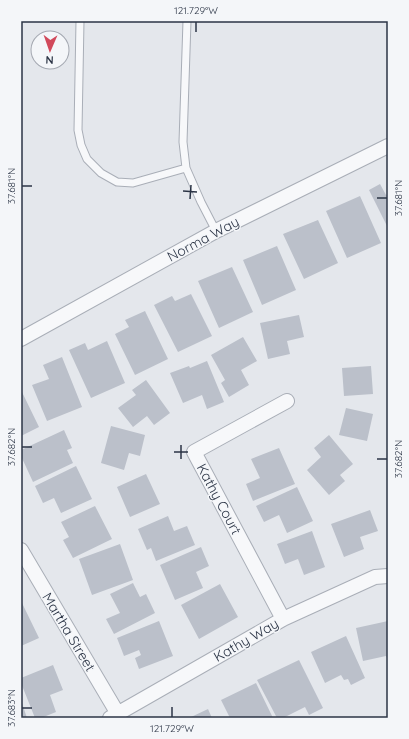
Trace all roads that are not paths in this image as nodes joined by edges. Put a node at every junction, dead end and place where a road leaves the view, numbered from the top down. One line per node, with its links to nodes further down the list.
1 (80, 21): 4 (lane)
2 (187, 21): 4 (lane)
3 (388, 146): 5 (street, Norma Way)
4 (186, 168): 5 (lane)
5 (216, 231): 6 (street, Norma Way)
6 (21, 339)
7 (287, 401): 10 (street, Kathy Court)
8 (21, 550): 11 (street, Martha Street)
9 (388, 576): 10 (street, Kathy Way)
10 (283, 618): 11 (street, Kathy Way)
11 (114, 716)

